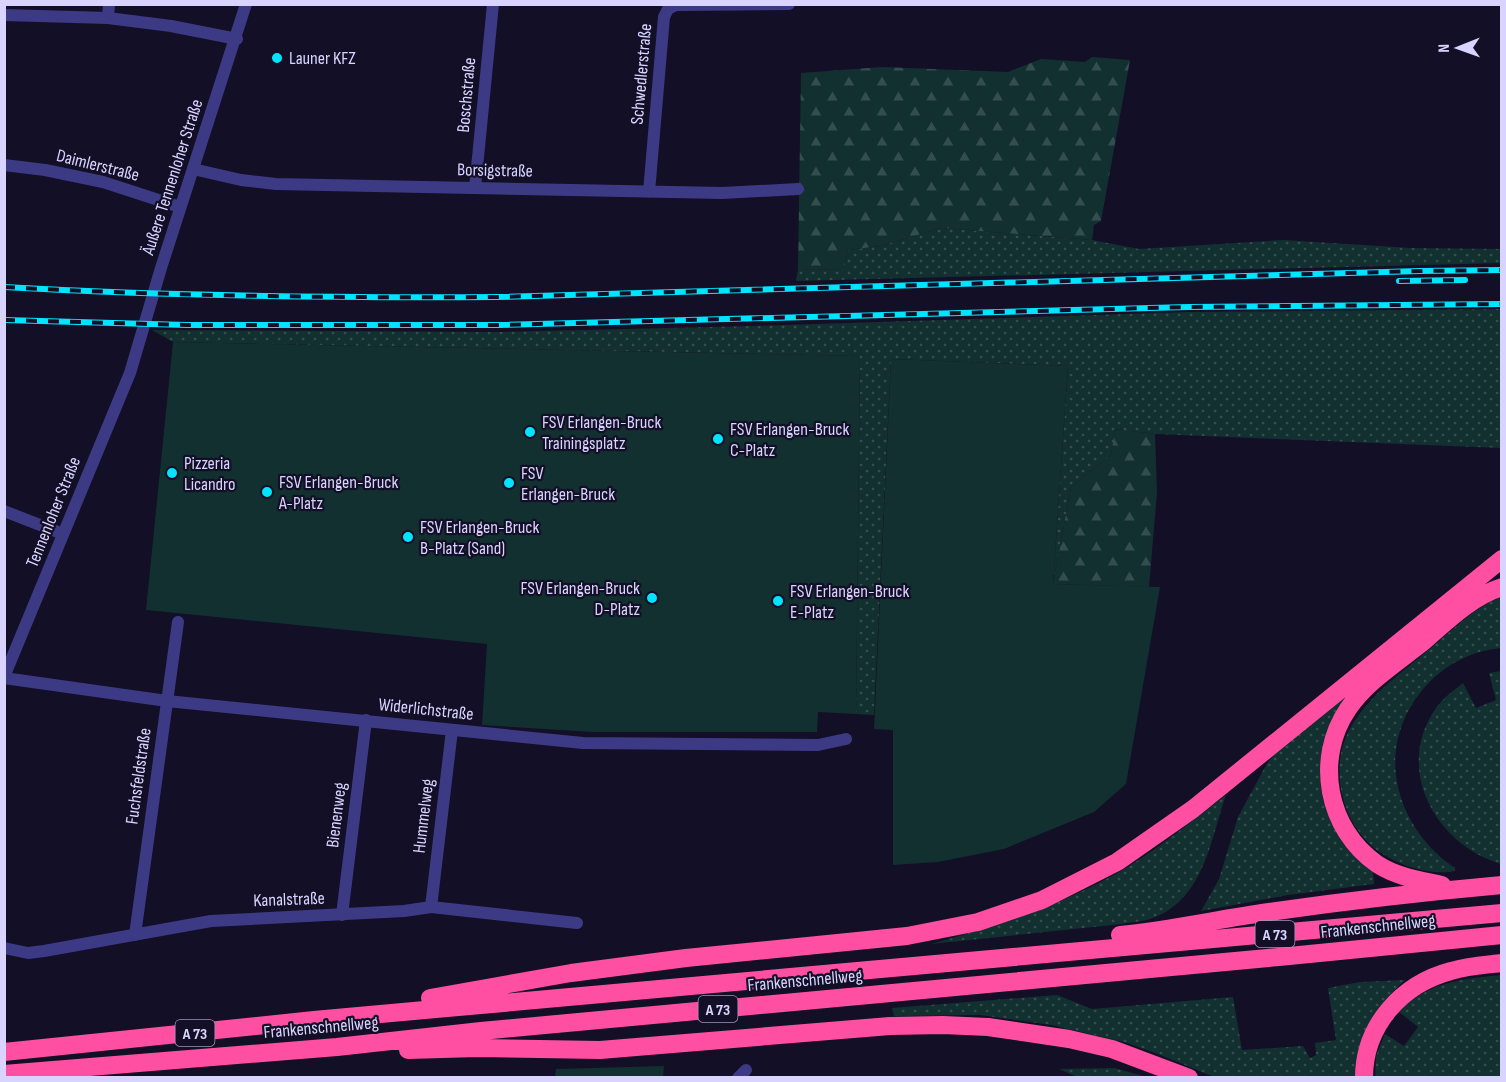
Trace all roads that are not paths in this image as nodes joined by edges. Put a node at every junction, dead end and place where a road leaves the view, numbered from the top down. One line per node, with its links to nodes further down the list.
1 (109, 4): 6 (street)
2 (246, 4): 7 (street, Äußere Tennenloher Straße)
3 (493, 4): 10 (street, Boschstraße)
4 (789, 4): 12 (street, Schwedlerstraße)
5 (4, 15): 6 (street)
6 (108, 18): 7 (street)
7 (237, 39): 9 (street, Äußere Tennenloher Straße)
8 (4, 165): 13 (street, Daimlerstraße)
9 (194, 169): 10 (street, Borsigstraße); 13 (street, Äußere Tennenloher Straße)
10 (475, 188): 12 (street, Borsigstraße)
11 (798, 189): 12 (street, Borsigstraße)
12 (649, 192)
13 (180, 207): 14 (street, Äußere Tennenloher Straße)
14 (133, 361): 16 (street, Tennenloher Straße)
15 (4, 511): 16 (street)
16 (63, 534): 20 (street, Tennenloher Straße)
17 (1502, 559): 36 (highway)
18 (1502, 587): 26 (highway)
19 (178, 622): 21 (street, Fuchsfeldstraße)
20 (4, 677): 21 (street, Widerlichstraße)
21 (167, 701): 22 (street, Widerlichstraße); 31 (street, Fuchsfeldstraße)
22 (366, 720): 23 (street, Widerlichstraße); 29 (street, Bienenweg)
23 (452, 730): 24 (street, Widerlichstraße); 27 (street, Hummelweg)
24 (846, 738)
25 (1502, 885): 26 (highway)
26 (1458, 889): 34 (highway)
27 (431, 907): 29 (street, Kanalstraße); 30 (street, Kanalstraße)
28 (1502, 913): 34 (highway, Frankenschnellweg / A 73)
29 (342, 915): 31 (street, Kanalstraße)
30 (577, 923)
31 (135, 935): 33 (street, Kanalstraße)
32 (1502, 935): 37 (highway, Frankenschnellweg / A 73)
33 (4, 948)
34 (1049, 953): 36 (highway, Frankenschnellweg / A 73)
35 (1502, 963): 41 (highway)
36 (314, 1020): 38 (highway, Frankenschnellweg / A 73)
37 (337, 1047): 39 (highway, Frankenschnellweg / A 73); 40 (highway)
38 (4, 1052)
39 (4, 1074)
40 (1189, 1077)
41 (1364, 1077)

